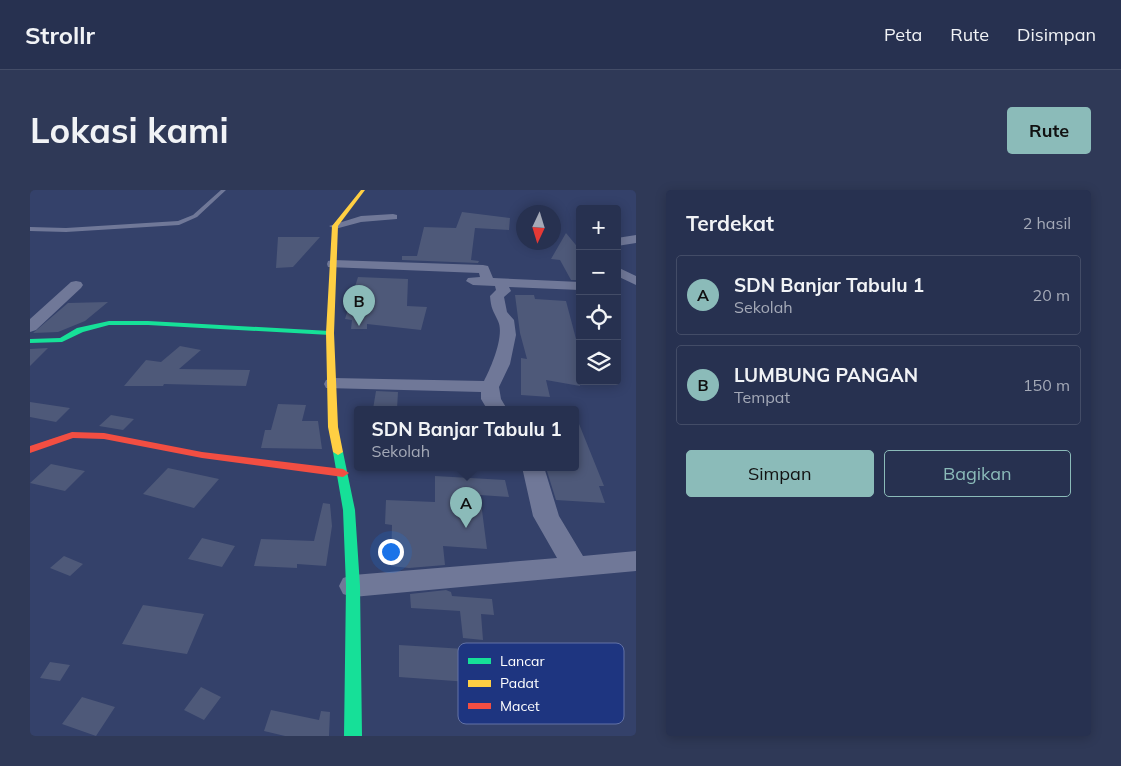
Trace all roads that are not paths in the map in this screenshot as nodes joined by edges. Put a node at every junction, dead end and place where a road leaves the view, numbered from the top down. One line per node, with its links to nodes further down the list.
1 (224, 190): 5 (lane)
2 (363, 190): 4 (street)
3 (393, 217): 4 (street)
4 (335, 226): 8 (street)
5 (30, 229)
6 (636, 239): 7 (street)
7 (621, 241)
8 (333, 264): 11 (street); 17 (street)
9 (621, 273): 10 (street)
10 (636, 281)
11 (493, 283): 13 (street); 20 (street)
12 (76, 285): 16 (street)
13 (576, 286)
14 (621, 287): 15 (street)
15 (636, 287)
16 (30, 327)
17 (330, 333): 18 (street); 19 (street)
18 (30, 341)
19 (333, 384): 20 (street); 24 (street)
20 (490, 387): 21 (street)
21 (496, 406)
22 (30, 450): 24 (street)
23 (534, 471): 26 (street)
24 (343, 474): 27 (street)
25 (636, 561): 26 (street)
26 (575, 566): 27 (street)
27 (353, 586): 28 (street)
28 (353, 736)

